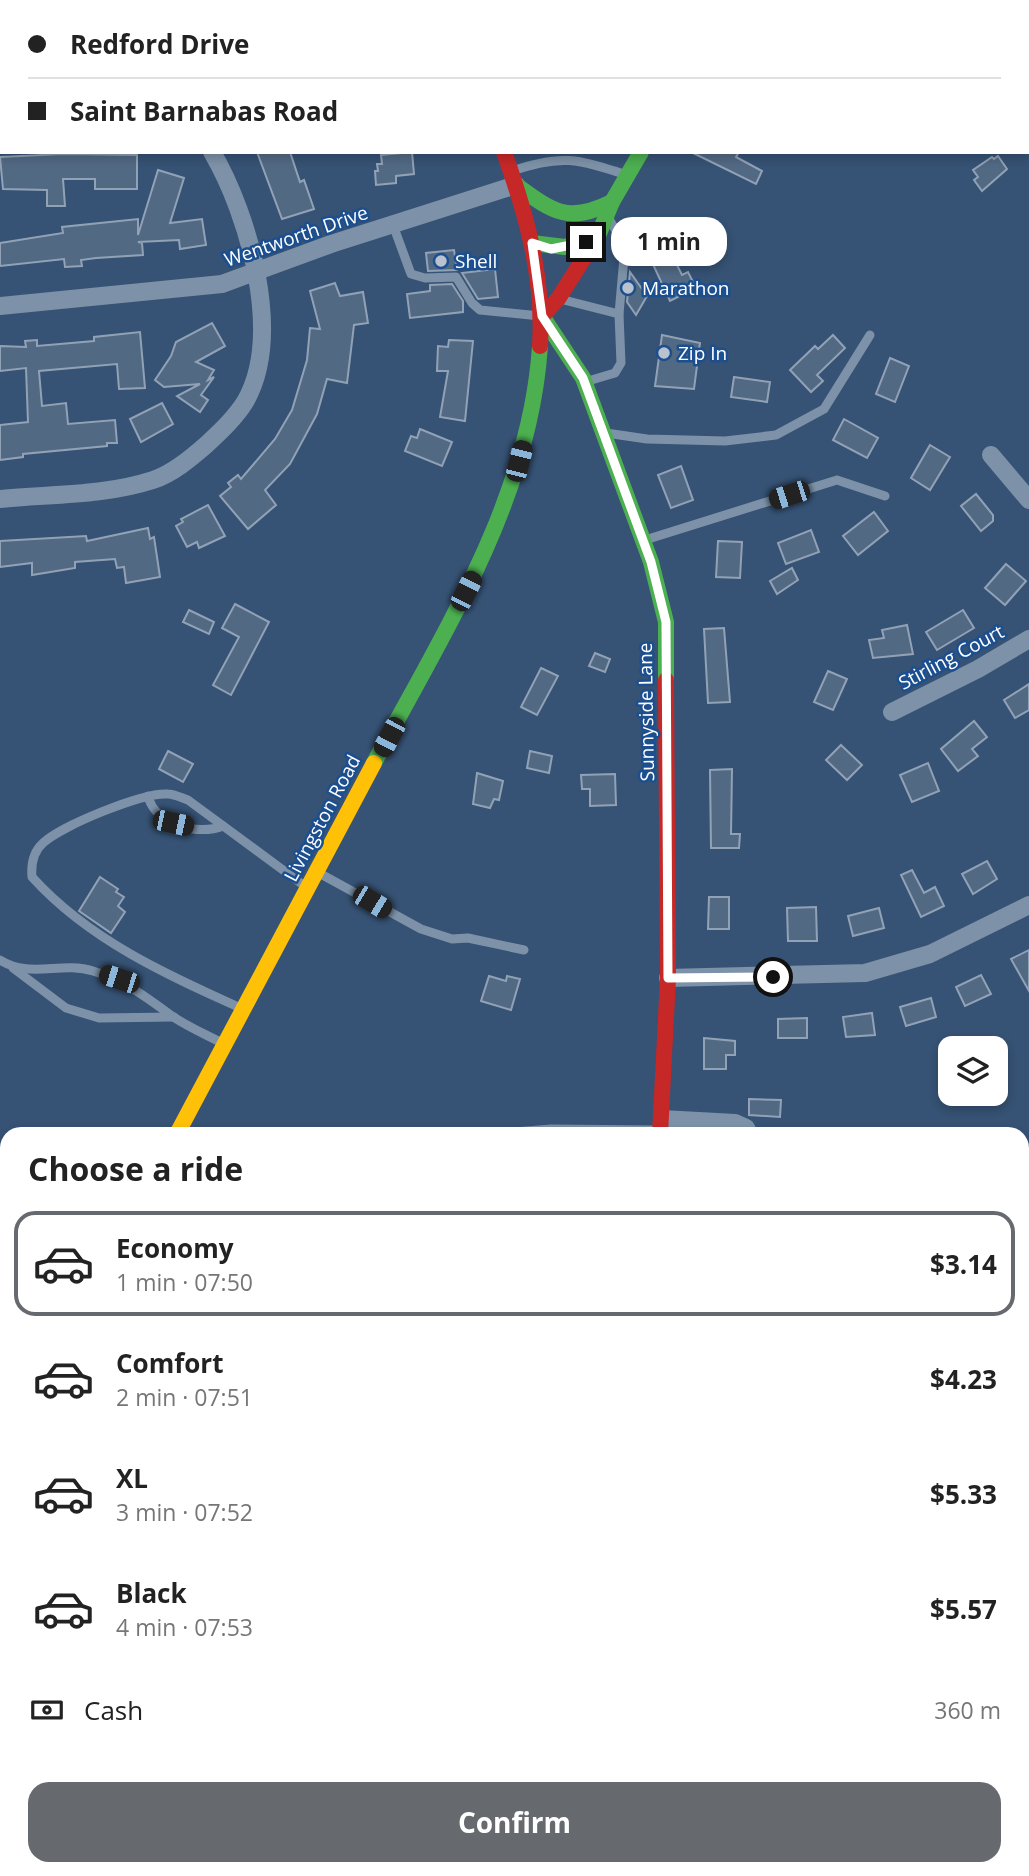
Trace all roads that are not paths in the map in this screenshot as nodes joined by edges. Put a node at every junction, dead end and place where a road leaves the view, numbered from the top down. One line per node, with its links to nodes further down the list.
1 (213, 154): 11 (street)
2 (505, 154): 7 (main road, Livingston Road)
3 (640, 154): 6 (main road)
4 (578, 156): 5 (lane); 6 (lane)
5 (546, 157): 7 (lane)
6 (628, 176): 8 (main road)
7 (514, 178): 8 (main road); 9 (street, Wentworth Drive); 10 (main road, Livingston Road)
8 (604, 217): 10 (main road); 10 (main road); 12 (main road); 14 (lane)
9 (393, 225): 11 (street, Wentworth Drive); 15 (lane)
10 (532, 243): 15 (main road, Livingston Road)
11 (256, 272): 13 (street, Wentworth Drive); 21 (street)
12 (558, 299): 14 (lane); 15 (main road)
13 (0, 306)
14 (619, 314): 17 (lane)
15 (542, 316): 17 (main road, Sunnyside Lane); 28 (main road, Livingston Road)
16 (870, 335): 18 (lane)
17 (584, 382): 18 (main road, Sunnyside Lane)
18 (604, 433): 23 (main road, Sunnyside Lane)
19 (991, 455): 22 (street)
20 (885, 496): 23 (lane)
21 (0, 499)
22 (1029, 500)
23 (643, 540): 34 (main road, Sunnyside Lane)
24 (1029, 639): 25 (street, Stirling Court)
25 (892, 712)
26 (148, 796): 27 (lane); 27 (lane); 35 (lane)
27 (223, 826): 29 (lane)
28 (317, 872): 29 (main road, Livingston Road); 31 (lane)
29 (309, 889): 35 (main road, Livingston Road)
30 (1029, 905): 34 (street)
31 (524, 950)
32 (0, 960): 33 (lane)
33 (13, 968): 36 (lane); 36 (lane)
34 (668, 978): 39 (main road, Sunnyside Lane)
35 (244, 1009): 37 (main road, Livingston Road)
36 (174, 1017): 37 (lane)
37 (225, 1045): 38 (main road, Livingston Road)
38 (181, 1127)
39 (660, 1127)
40 (679, 1127): 41 (street)
41 (743, 1127)

